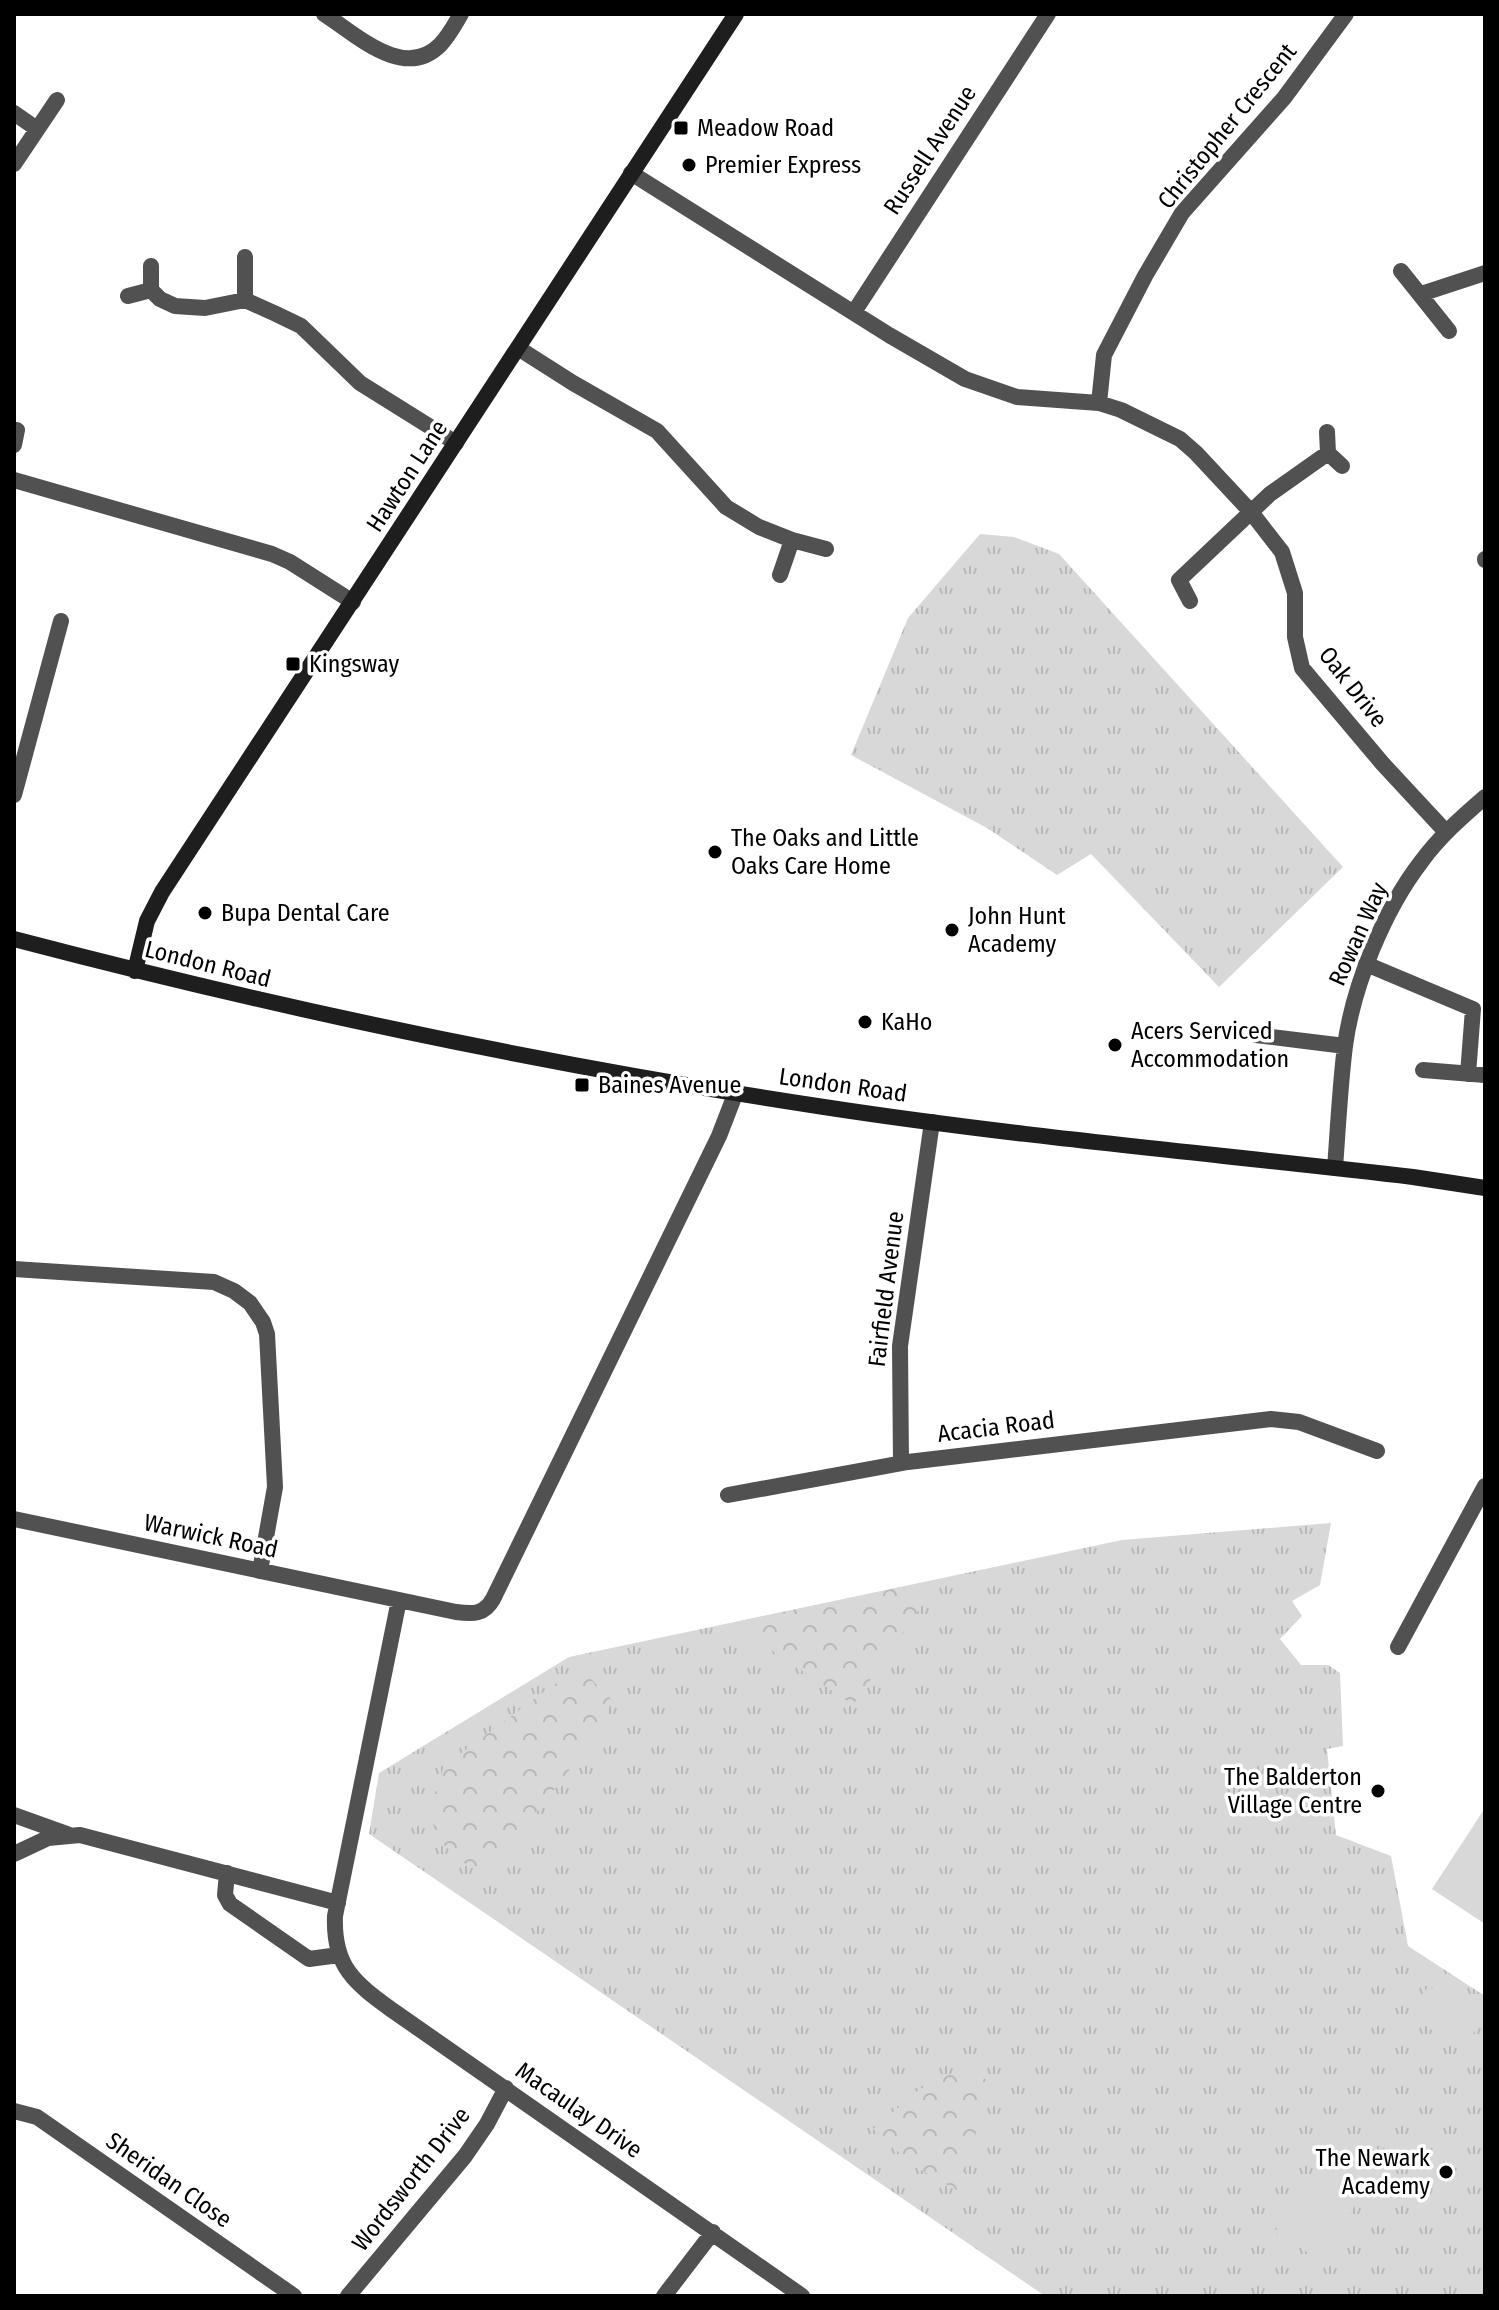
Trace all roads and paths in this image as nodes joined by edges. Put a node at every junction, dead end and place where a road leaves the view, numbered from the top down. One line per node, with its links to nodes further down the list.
1 (324, 14): 2 (street)
2 (461, 14)
3 (736, 14): 10 (main road, Hawton Lane)
4 (1048, 14): 19 (street, Russell Avenue)
5 (1346, 14): 22 (street, Christopher Crescent)
6 (57, 100): 8 (street)
7 (14, 113): 8 (street)
8 (37, 129): 9 (street)
9 (14, 164)
10 (631, 173): 19 (street); 21 (main road, Hawton Lane)
11 (245, 257): 18 (street)
12 (151, 266): 15 (street)
13 (1401, 271): 16 (street)
14 (1485, 273): 16 (street)
15 (151, 290): 17 (street); 18 (street)
16 (1421, 294): 20 (street)
17 (128, 296)
18 (245, 300): 24 (street)
19 (854, 312): 22 (street)
20 (1449, 331)
21 (518, 348): 24 (main road, Hawton Lane); 29 (street)
22 (1099, 403): 28 (street, Oak Drive)
23 (1327, 432): 25 (street)
24 (456, 443): 35 (main road, Hawton Lane)
25 (1328, 453): 26 (street); 28 (street)
26 (1342, 466)
27 (14, 480): 35 (street)
28 (1251, 512): 33 (street); 39 (street, Oak Drive)
29 (792, 540): 30 (street); 31 (street)
30 (826, 549)
31 (780, 575)
32 (1162, 576): 33 (street)
33 (1179, 580): 34 (street)
34 (1190, 601)
35 (353, 602): 42 (main road, Hawton Lane)
36 (61, 621): 37 (street)
37 (14, 795)
38 (1485, 797): 39 (street, Rowan Way)
39 (1446, 832): 41 (street, Rowan Way)
40 (14, 939): 42 (main road, London Road)
41 (1366, 964): 44 (street, Rowan Way); 46 (street)
42 (135, 971): 47 (main road, London Road)
43 (1256, 1035): 44 (street)
44 (1345, 1046): 49 (street, Rowan Way)
45 (1423, 1070): 46 (street)
46 (1477, 1074)
47 (736, 1092): 48 (main road, London Road); 60 (street, Warwick Road)
48 (932, 1122): 49 (main road, London Road); 53 (street, Fairfield Avenue)
49 (1335, 1168): 50 (main road, London Road)
50 (1485, 1188)
51 (14, 1269): 59 (street)
52 (1377, 1451): 53 (street, Acacia Road)
53 (901, 1463): 55 (street, Acacia Road)
54 (1485, 1486): 57 (street)
55 (728, 1495)
56 (14, 1519): 59 (street, Warwick Road)
57 (1467, 1519): 58 (street); 61 (street)
58 (1485, 1519)
59 (260, 1571): 60 (street, Warwick Road)
60 (399, 1600): 66 (street)
61 (1398, 1647)
62 (14, 1815): 63 (street)
63 (68, 1835): 64 (street); 65 (street)
64 (14, 1854)
65 (227, 1873): 66 (street); 67 (street)
66 (338, 1903): 67 (street)
67 (339, 1955): 68 (street, Macaulay Drive)
68 (506, 2088): 70 (street, Macaulay Drive); 72 (street, Wordsworth Drive)
69 (14, 2111): 71 (street, Sheridan Close)
70 (713, 2232): 73 (street); 74 (street, Macaulay Drive)
71 (294, 2296)
72 (348, 2296)
73 (664, 2296)
74 (802, 2296)

